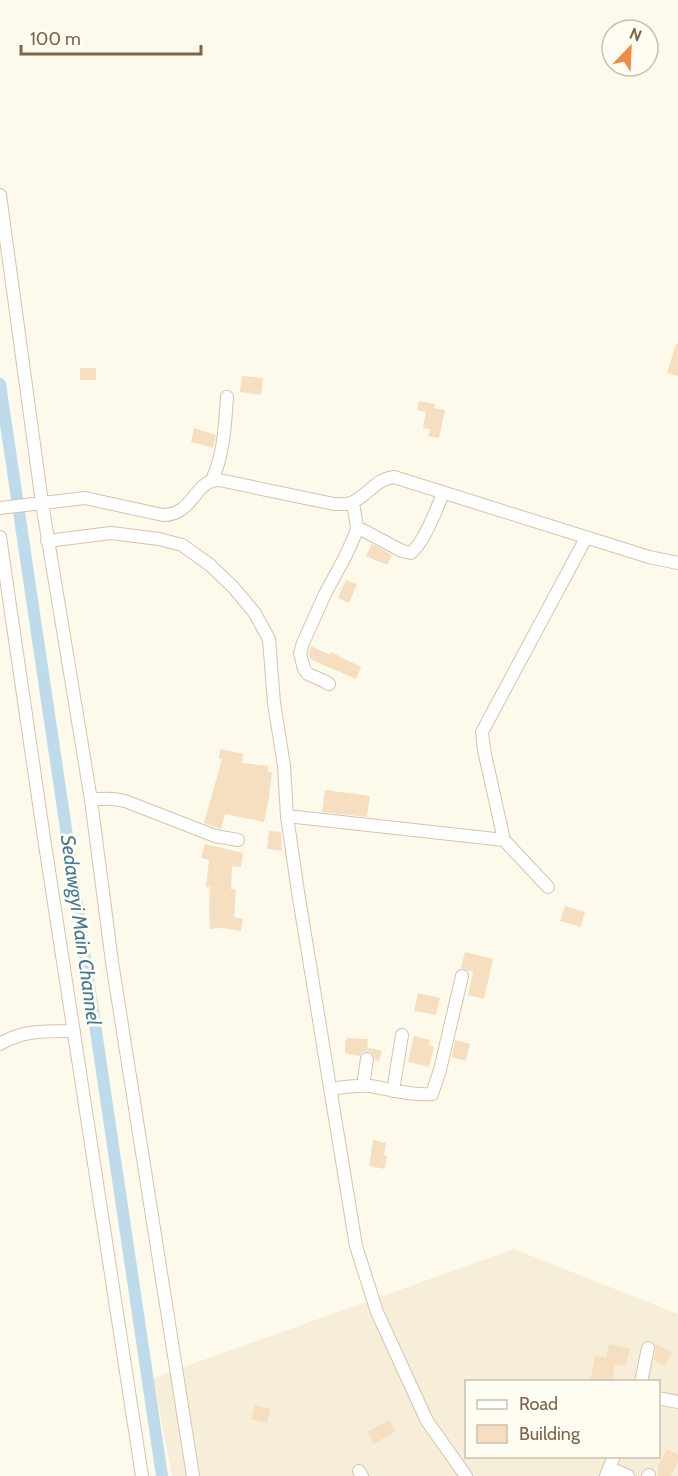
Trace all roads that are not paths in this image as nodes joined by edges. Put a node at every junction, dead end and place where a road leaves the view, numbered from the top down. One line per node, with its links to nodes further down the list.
1 (0, 195): 6 (street)
2 (227, 397): 3 (street)
3 (212, 480): 5 (street); 6 (street)
4 (443, 493): 5 (street); 8 (street); 10 (street)
5 (352, 502): 8 (street)
6 (38, 503): 7 (street); 11 (street)
7 (1, 508)
8 (357, 527): 13 (street)
9 (0, 537): 20 (street)
10 (586, 538): 12 (street); 17 (street)
11 (47, 541): 14 (street); 15 (street)
12 (678, 563)
13 (329, 684)
14 (91, 800): 16 (street); 33 (street)
15 (287, 816): 17 (street); 25 (street)
16 (238, 840)
17 (504, 840): 18 (street)
18 (548, 887)
19 (462, 976): 26 (street)
20 (74, 1031): 22 (street); 32 (street)
21 (402, 1035): 26 (street)
22 (0, 1044)
23 (367, 1059): 24 (street)
24 (363, 1086): 25 (street); 26 (street)
25 (331, 1089): 34 (street)
26 (393, 1091)
27 (648, 1348): 28 (street)
28 (640, 1380)
29 (660, 1398): 30 (street)
30 (678, 1402)
31 (610, 1467): 35 (street)
32 (142, 1476)
33 (193, 1476)
34 (466, 1476)
35 (628, 1476)

